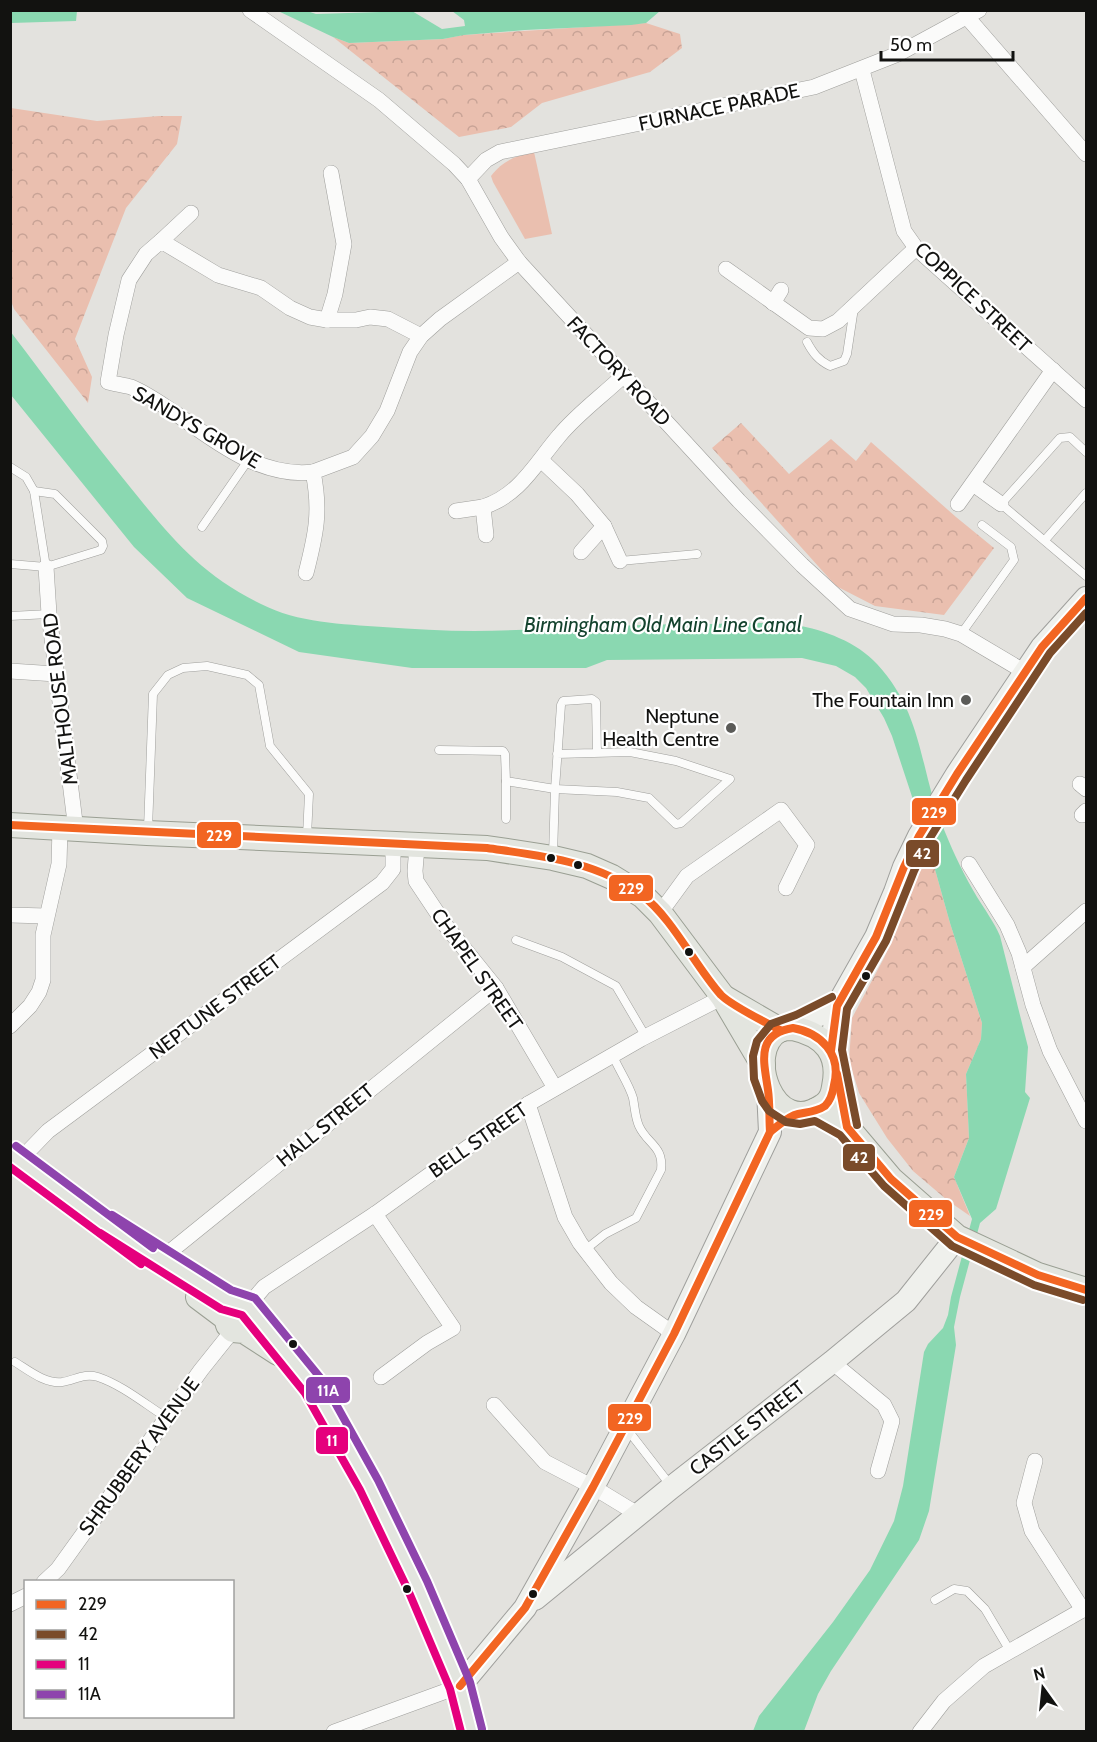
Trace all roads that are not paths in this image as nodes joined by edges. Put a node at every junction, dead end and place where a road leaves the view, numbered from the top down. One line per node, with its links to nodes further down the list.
1 (250, 10): 6 (street, FACTORY ROAD)
2 (973, 14): 3 (street, FURNACE PARADE); 4 (street)
3 (862, 70): 6 (street, FURNACE PARADE); 9 (street, COPPICE STREET)
4 (1086, 154)
5 (331, 172): 13 (street)
6 (468, 179): 10 (street, FACTORY ROAD)
7 (191, 213): 8 (street)
8 (161, 242): 13 (street); 20 (street, SANDYS GROVE)
9 (916, 248): 12 (street); 16 (street, COPPICE STREET)
10 (519, 262): 14 (street); 17 (street, FACTORY ROAD)
11 (726, 269): 12 (street)
12 (854, 306): 15 (lane)
13 (327, 320): 14 (street)
14 (421, 336): 23 (street)
15 (807, 342)
16 (1053, 370): 18 (street, COPPICE STREET); 24 (street)
17 (623, 376): 21 (street); 46 (street, FACTORY ROAD)
18 (1086, 400)
19 (1086, 452): 27 (lane)
20 (249, 459): 23 (street, SANDYS GROVE); 33 (lane)
21 (542, 459): 29 (street); 32 (street)
22 (10, 467): 25 (lane)
23 (314, 472): 41 (street)
24 (973, 484): 27 (street); 28 (street)
25 (34, 491): 40 (lane); 40 (lane)
26 (1086, 494): 35 (lane)
27 (997, 501): 35 (lane)
28 (958, 504)
29 (483, 507): 30 (street); 34 (street)
30 (456, 511)
31 (982, 525): 46 (lane)
32 (604, 526): 36 (street); 38 (street)
33 (202, 527)
34 (486, 535)
35 (1045, 540): 42 (lane)
36 (581, 552)
37 (697, 554): 38 (lane)
38 (620, 561)
39 (10, 564): 40 (lane)
40 (46, 567): 44 (street, MALTHOUSE ROAD)
41 (306, 573)
42 (1086, 576)
43 (1086, 598): 48 (main road)
44 (49, 614): 45 (lane); 49 (street, MALTHOUSE ROAD)
45 (10, 616)
46 (961, 634): 48 (street, FACTORY ROAD)
47 (10, 671): 49 (street)
48 (1025, 672): 73 (main road)
49 (56, 674): 57 (street, MALTHOUSE ROAD)
50 (439, 750): 53 (lane)
51 (597, 752): 52 (lane); 52 (lane); 54 (lane)
52 (557, 754): 54 (lane)
53 (506, 781): 54 (lane); 55 (lane)
54 (555, 789): 62 (lane)
55 (506, 819)
56 (10, 825): 57 (main road)
57 (68, 829): 58 (main road); 68 (street, MALTHOUSE ROAD)
58 (147, 833): 59 (main road); 59 (lane)
59 (307, 841): 60 (main road)
60 (393, 845): 61 (main road); 87 (street, NEPTUNE STREET)
61 (417, 846): 62 (main road); 71 (street, CHAPEL STREET)
62 (553, 858): 66 (main road)
63 (969, 864): 70 (street)
64 (786, 888): 66 (street)
65 (1086, 911): 70 (street)
66 (660, 914): 72 (main road)
67 (10, 915): 68 (street)
68 (46, 916): 74 (street, MALTHOUSE ROAD)
69 (516, 940): 76 (lane)
70 (1023, 967): 84 (street)
71 (496, 988): 80 (street, CHAPEL STREET); 91 (street, HALL STREET)
72 (723, 997): 75 (main road); 76 (street, BELL STREET); 79 (main road)
73 (837, 1006): 75 (main road); 78 (main road)
74 (10, 1026)
75 (786, 1029): 78 (main road); 79 (main road)
76 (646, 1037): 77 (street, BELL STREET)
77 (612, 1056): 80 (street, BELL STREET); 90 (lane)
78 (834, 1062): 83 (main road); 85 (main road)
79 (763, 1065): 81 (main road)
80 (555, 1088): 82 (street, BELL STREET)
81 (768, 1090): 83 (main road); 86 (main road)
82 (528, 1104): 88 (street, BELL STREET); 90 (street)
83 (806, 1112): 85 (main road); 86 (main road)
84 (1086, 1120)
85 (847, 1127): 89 (main road)
86 (770, 1132): 94 (main road)
87 (15, 1157): 91 (main road)
88 (375, 1214): 93 (street, BELL STREET); 97 (street)
89 (957, 1237): 92 (main road); 96 (main road, CASTLE STREET)
90 (585, 1250): 94 (street)
91 (159, 1261): 93 (main road)
92 (1086, 1290)
93 (241, 1317): 99 (street, SHRUBBERY AVENUE); 113 (main road)
94 (674, 1334): 100 (main road)
95 (15, 1362): 99 (lane)
96 (832, 1362): 102 (street); 104 (main road, CASTLE STREET)
97 (381, 1377)
98 (494, 1405): 103 (street)
99 (167, 1418): 106 (street, SHRUBBERY AVENUE)
100 (625, 1426): 103 (main road); 104 (lane)
101 (1035, 1461): 111 (street)
102 (878, 1471)
103 (593, 1487): 105 (street); 110 (main road)
104 (672, 1487): 105 (main road, CASTLE STREET)
105 (639, 1515): 110 (main road, CASTLE STREET)
106 (45, 1580)
107 (24, 1597): 109 (street)
108 (935, 1600): 112 (lane)
109 (10, 1604)
110 (525, 1608): 113 (main road)
111 (1084, 1609): 112 (street)
112 (1010, 1651): 116 (street)
113 (460, 1686): 114 (street); 115 (main road)
114 (334, 1731)
115 (472, 1731)
116 (921, 1731)

